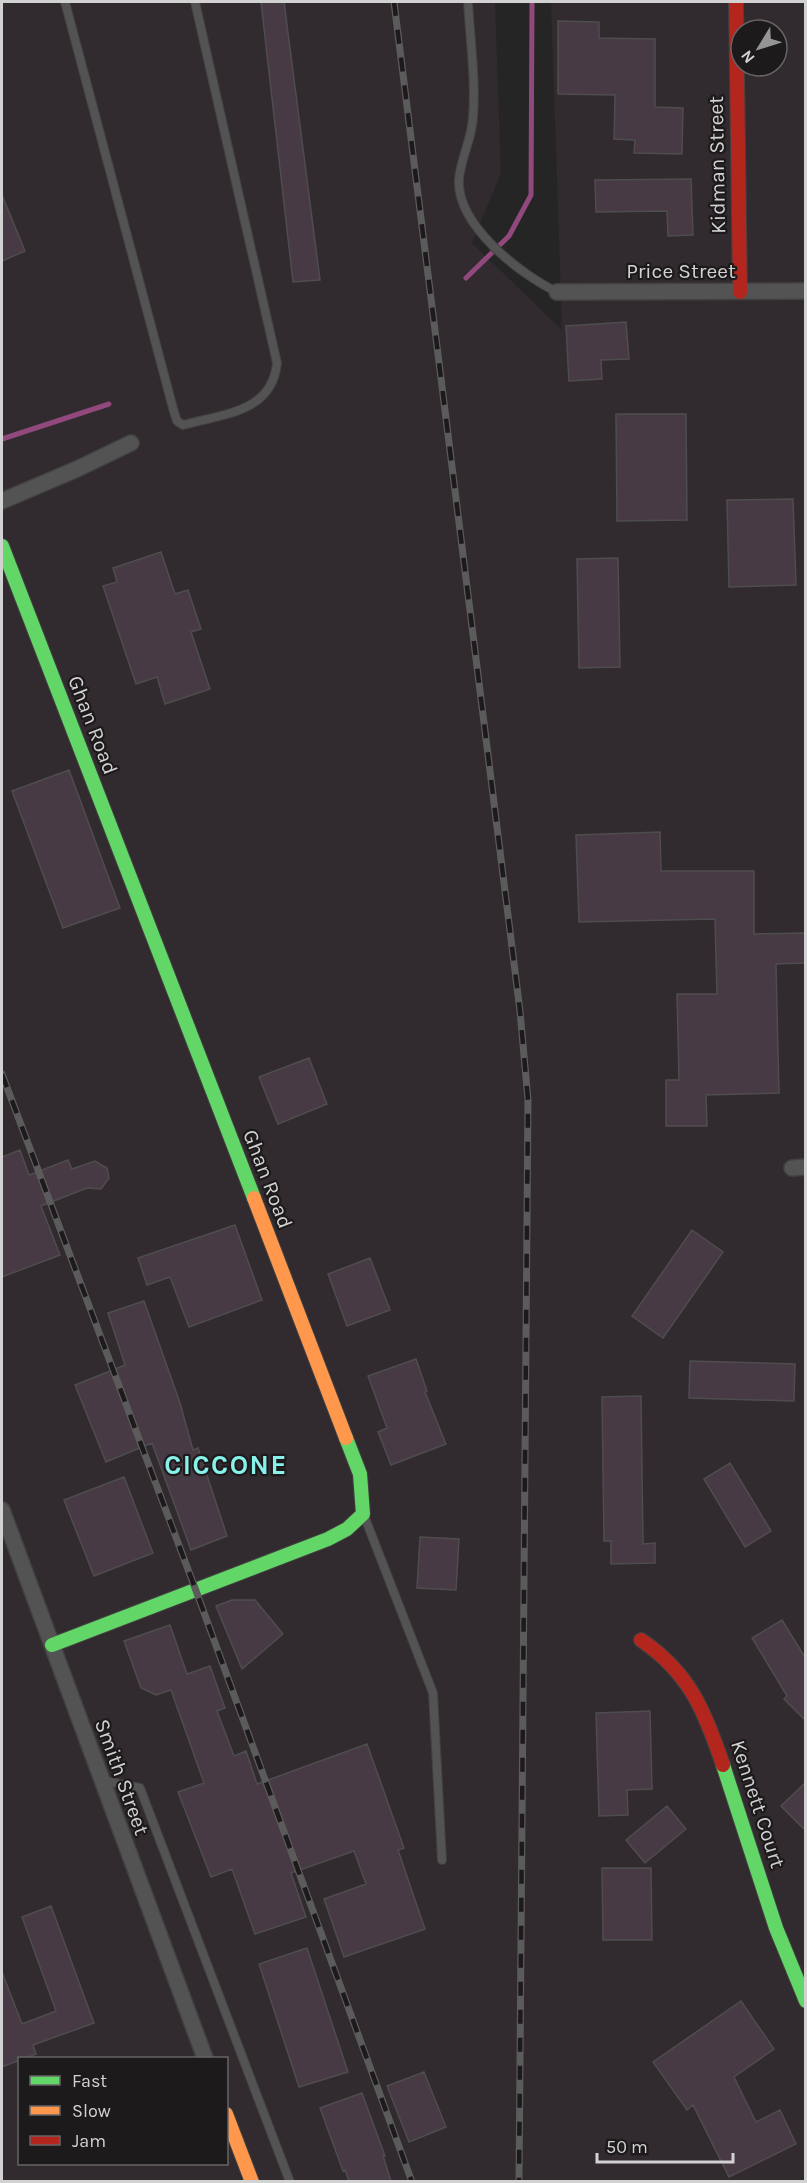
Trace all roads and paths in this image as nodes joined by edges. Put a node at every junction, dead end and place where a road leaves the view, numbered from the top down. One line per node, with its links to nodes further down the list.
1 (65, 2): 2 (lane)
2 (195, 2)
3 (468, 2): 5 (lane)
4 (736, 2): 7 (street, Kidman Street)
5 (557, 291): 7 (street, Price Street)
6 (806, 291): 7 (street, Price Street)
7 (740, 292)
8 (131, 443): 9 (street)
9 (2, 501)
10 (2, 546): 12 (street, Ghan Road)
11 (2, 1510): 14 (street, Smith Street)
12 (363, 1514): 14 (street); 16 (lane)
13 (641, 1640): 17 (street, Kennett Court)
14 (52, 1644): 15 (street, Smith Street)
15 (100, 1780): 18 (street, Smith Street); 21 (lane)
16 (442, 1860)
17 (806, 2001)
18 (206, 2057)
19 (228, 2119): 20 (street)
20 (252, 2181)
21 (290, 2181)

